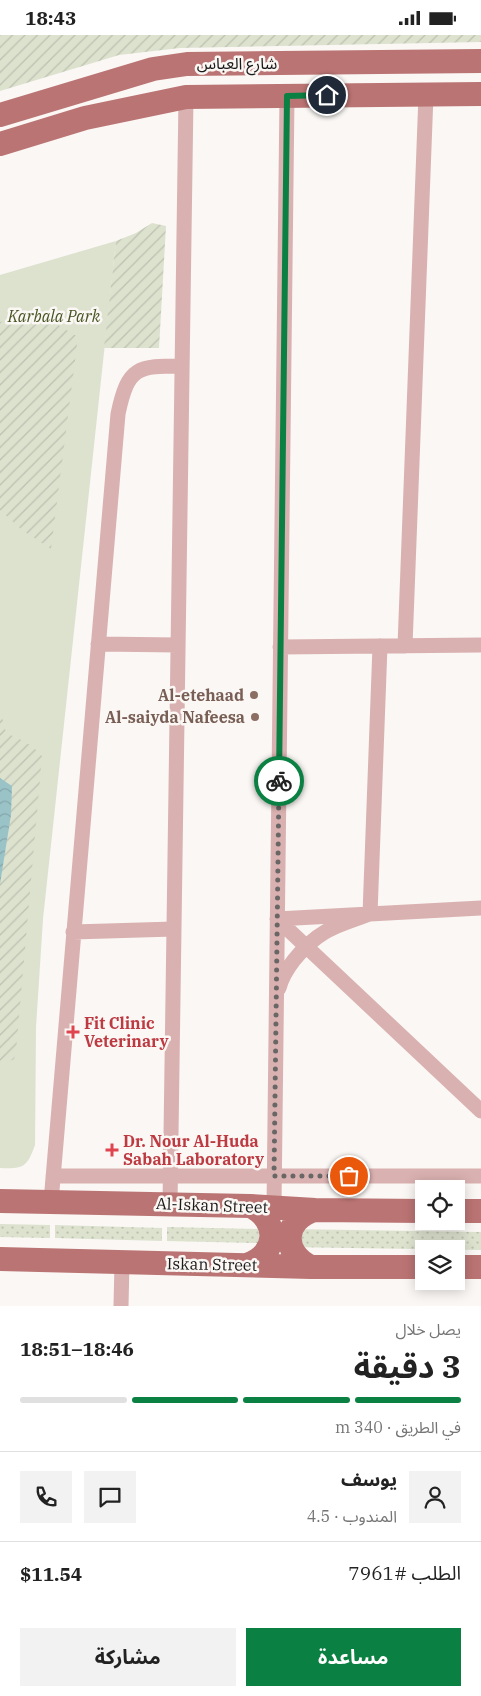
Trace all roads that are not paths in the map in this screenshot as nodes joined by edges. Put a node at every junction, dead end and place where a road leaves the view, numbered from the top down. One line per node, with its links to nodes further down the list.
1 (481, 61): 6 (main road, شارع العباس)
2 (481, 94): 3 (main road, شارع العباس)
3 (426, 95): 4 (main road, شارع العباس); 13 (street)
4 (287, 96): 5 (main road, شارع العباس); 14 (street)
5 (186, 97): 7 (main road, شارع العباس); 8 (street)
6 (0, 115)
7 (0, 144)
8 (182, 366): 9 (street); 10 (street)
9 (98, 644): 10 (street); 19 (street)
10 (178, 645): 18 (street)
11 (481, 645): 13 (street)
12 (380, 646): 13 (street); 14 (street); 16 (street)
13 (405, 646)
14 (280, 647): 17 (street)
15 (481, 908): 16 (street)
16 (370, 914): 17 (street); 20 (street)
17 (277, 919): 20 (street); 21 (street)
18 (174, 929): 19 (street); 24 (street)
19 (73, 932): 23 (street)
20 (306, 946): 21 (street); 22 (street)
21 (276, 996): 25 (street)
22 (481, 1111)
23 (53, 1175): 24 (street); 28 (street)
24 (170, 1176): 25 (street); 29 (street)
25 (274, 1176): 26 (street); 31 (street)
26 (481, 1177)
27 (0, 1201): 28 (main road, Al-Iskan Street)
28 (51, 1201): 29 (main road, Al-Iskan Street)
29 (170, 1204): 30 (main road, Al-Iskan Street)
30 (250, 1206): 31 (main road, Al-Iskan Street); 38 (main road)
31 (274, 1207): 32 (main road, Al-Iskan Street)
32 (315, 1210): 33 (main road, Al-Iskan Street); 39 (main road)
33 (415, 1211)
34 (465, 1211): 35 (main road)
35 (481, 1211)
36 (0, 1259): 37 (main road, Iskan Street)
37 (122, 1263): 38 (main road, Iskan Street); 43 (street)
38 (247, 1265): 39 (main road, Iskan Street)
39 (310, 1267): 40 (main road, Iskan Street)
40 (415, 1267)
41 (465, 1267): 42 (main road)
42 (481, 1267)
43 (121, 1306)

